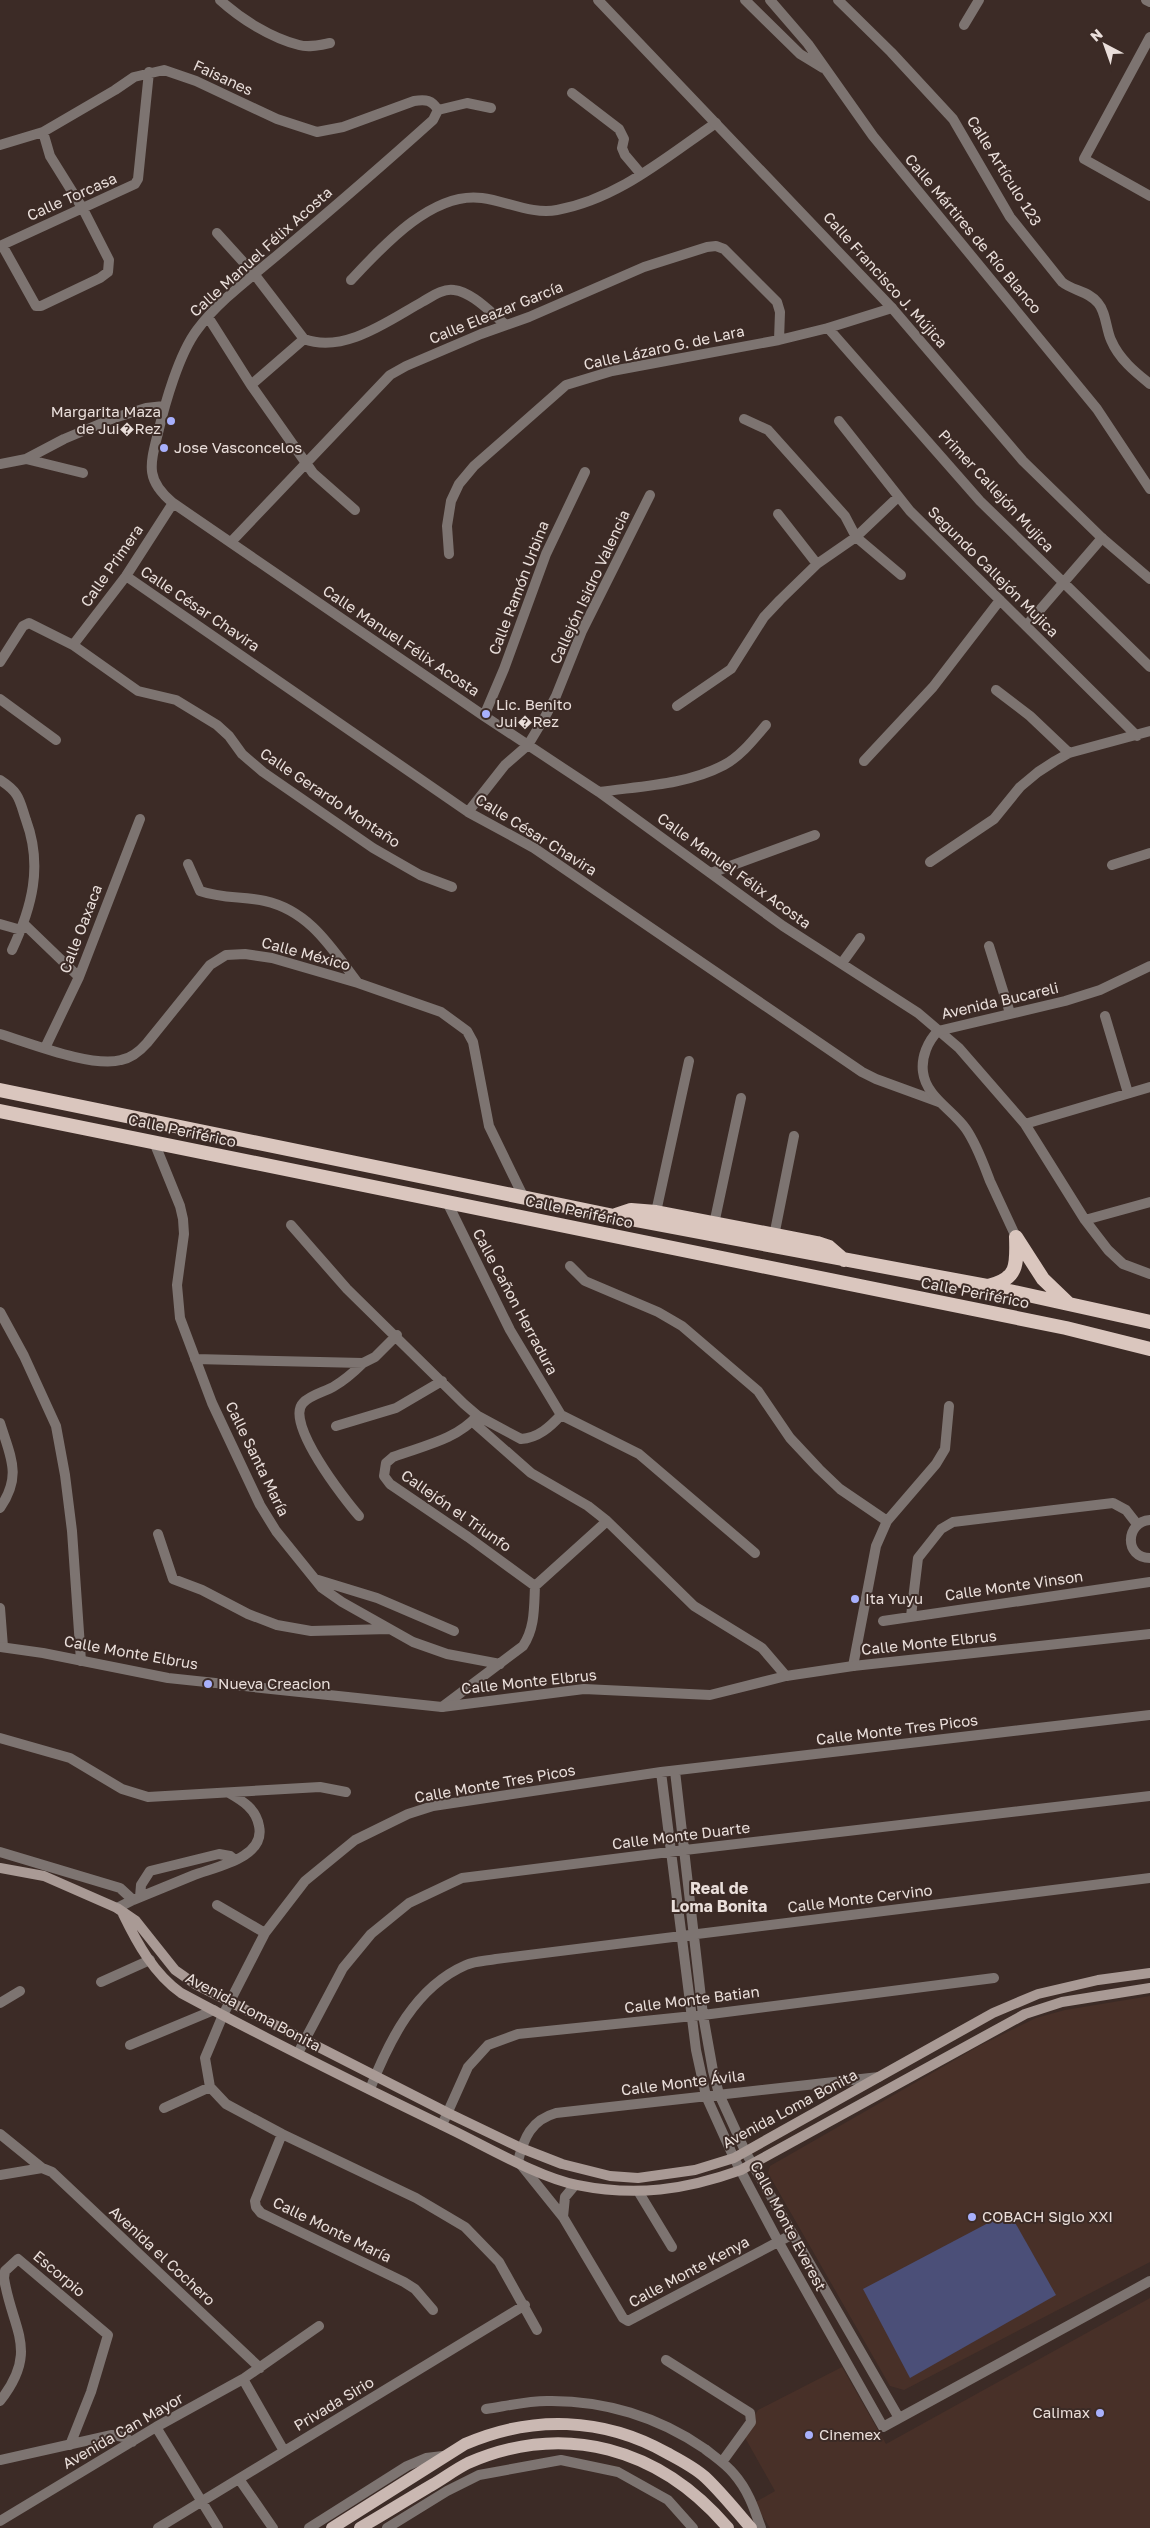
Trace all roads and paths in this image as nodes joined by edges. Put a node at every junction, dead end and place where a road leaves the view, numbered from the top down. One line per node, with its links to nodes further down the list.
1 (220, 0): 11 (street)
2 (598, 0): 17 (street, Calle Francisco J. Mújica)
3 (745, 0): 12 (street)
4 (770, 0): 12 (street, Calle Mártires de Río Blanco)
5 (838, 0): 33 (street, Calle Artículo 123)
6 (979, 0): 9 (street)
7 (1146, 0): 8 (street)
8 (1150, 2)
9 (964, 25)
10 (1150, 37): 21 (street)
11 (330, 43)
12 (826, 70): 43 (street, Calle Mártires de Río Blanco)
13 (149, 72): 16 (street, Faisanes); 18 (street, Faisanes); 22 (street, Calle Torcasa)
14 (572, 93): 20 (street)
15 (491, 108): 16 (street)
16 (438, 110): 25 (street, Calle Manuel Félix Acosta)
17 (716, 123): 20 (street); 27 (street, Calle Francisco J. Mújica)
18 (42, 132): 19 (street, Faisanes); 22 (street)
19 (0, 145)
20 (641, 174): 26 (street)
21 (1150, 196)
22 (83, 209): 24 (street, Calle Torcasa); 24 (street)
23 (217, 233): 25 (street)
24 (1, 246)
25 (255, 274): 28 (street, Calle Manuel Félix Acosta); 31 (street)
26 (351, 280)
27 (892, 308): 30 (street, Calle Lázaro G. de Lara); 50 (street, Calle Francisco J. Mújica)
28 (208, 317): 34 (street); 35 (street, Calle Manuel Félix Acosta)
29 (505, 324): 31 (street); 32 (street, Calle Eleazar García); 40 (street, Calle Eleazar García)
30 (828, 328): 32 (street, Calle Lázaro G. de Lara); 57 (street, Primer Callejón Mujica)
31 (304, 339): 34 (street)
32 (779, 340): 52 (street, Calle Lázaro G. de Lara)
33 (1150, 384)
34 (251, 385): 40 (street)
35 (164, 406): 38 (street); 46 (street, Calle Manuel Félix Acosta)
36 (744, 419): 49 (street)
37 (839, 422): 45 (street, Segundo Callejón Mujica)
38 (26, 459): 39 (street); 42 (street)
39 (0, 464)
40 (306, 464): 47 (street); 51 (street, Calle Eleazar García)
41 (584, 472): 66 (street, Calle Ramón Urbina)
42 (83, 473)
43 (1150, 488)
44 (650, 494): 71 (street, Callejón Isidro Valencia)
45 (898, 497): 49 (street); 58 (street, Segundo Callejón Mujica)
46 (174, 503): 51 (street, Calle Manuel Félix Acosta); 55 (street, Calle Primera)
47 (356, 510)
48 (778, 514): 53 (street)
49 (856, 537): 53 (street); 54 (street)
50 (1102, 538): 56 (street, Calle Francisco J. Mújica); 57 (street)
51 (231, 542): 66 (street, Calle Manuel Félix Acosta)
52 (450, 554)
53 (817, 564): 65 (street)
54 (901, 575)
55 (126, 576): 60 (street, Calle Primera); 76 (street, Calle César Chavira)
56 (1150, 579)
57 (1064, 585): 59 (street); 62 (street, Primer Callejón Mujica)
58 (1000, 600): 59 (street, Segundo Callejón Mujica); 73 (street)
59 (1026, 626): 69 (street, Segundo Callejón Mujica)
60 (72, 645): 61 (street, Calle Gerardo Montaño); 84 (street, Calle Gerardo Montaño)
61 (0, 662)
62 (1150, 667)
63 (996, 690): 72 (street)
64 (0, 699): 70 (street)
65 (677, 706)
66 (484, 716): 71 (street, Calle Manuel Félix Acosta)
67 (766, 725): 75 (street)
68 (1150, 731): 69 (street)
69 (1137, 736): 72 (street)
70 (56, 740)
71 (528, 745): 75 (street, Calle Manuel Félix Acosta); 76 (street, Callejón Isidro Valencia)
72 (1069, 753): 80 (street)
73 (864, 761)
74 (0, 780): 86 (street)
75 (599, 792): 83 (street, Calle Manuel Félix Acosta)
76 (468, 812): 104 (street, Calle César Chavira)
77 (140, 819): 92 (street, Calle Oaxaca)
78 (815, 835): 83 (street)
79 (1150, 853): 82 (street)
80 (930, 862)
81 (188, 864): 93 (street)
82 (1112, 865)
83 (710, 873): 90 (street, Calle Manuel Félix Acosta)
84 (452, 887)
85 (0, 924): 86 (street)
86 (22, 927): 89 (street); 92 (street)
87 (860, 938): 90 (street)
88 (989, 946): 94 (street)
89 (12, 950)
90 (842, 963): 96 (street, Calle Manuel Félix Acosta)
91 (1150, 966): 94 (street, Avenida Bucareli)
92 (79, 977): 98 (street, Calle Oaxaca)
93 (358, 983): 98 (street, Calle México); 109 (street, Calle México)
94 (1010, 1013): 96 (street, Avenida Bucareli)
95 (1105, 1016): 102 (street)
96 (938, 1031): 104 (street, Avenida Bucareli); 106 (street, Calle Manuel Félix Acosta)
97 (0, 1034): 98 (street, Calle México)
98 (44, 1048)
99 (689, 1061): 112 (street)
100 (1150, 1086): 102 (street)
101 (0, 1090): 109 (highway, Calle Periférico)
102 (1128, 1093): 106 (street)
103 (741, 1098): 116 (street)
104 (939, 1102): 118 (street, Avenida Bucareli)
105 (0, 1111): 108 (highway, Calle Periférico)
106 (1025, 1124): 114 (street, Calle Manuel Félix Acosta)
107 (794, 1136): 117 (street)
108 (154, 1142): 110 (highway, Calle Periférico); 128 (street, Calle Santa María)
109 (523, 1196): 113 (highway, Calle Periférico)
110 (447, 1202): 127 (highway, Calle Periférico); 132 (street, Calle Cañon Herradura)
111 (1150, 1202): 114 (street)
112 (656, 1212): 113 (highway); 116 (highway)
113 (614, 1216): 119 (highway, Calle Periférico)
114 (1085, 1220): 121 (street, Calle Manuel Félix Acosta)
115 (291, 1224): 126 (street)
116 (714, 1224): 117 (highway)
117 (774, 1236): 119 (highway)
118 (1016, 1237): 122 (highway); 123 (highway)
119 (845, 1261): 122 (highway, Calle Periférico)
120 (570, 1266): 140 (street)
121 (1150, 1274)
122 (987, 1286): 123 (highway, Calle Periférico)
123 (1070, 1305): 125 (highway, Calle Periférico)
124 (0, 1312): 155 (street)
125 (1150, 1322)
126 (397, 1336): 129 (street); 130 (street)
127 (1150, 1349)
128 (195, 1359): 129 (street); 145 (street, Calle Santa María)
129 (363, 1363): 137 (street)
130 (442, 1381): 133 (street); 135 (street)
131 (949, 1406): 140 (street)
132 (561, 1415): 133 (street); 143 (street)
133 (475, 1419): 138 (street); 147 (street, Callejón el Triunfo)
134 (0, 1423): 136 (street)
135 (336, 1426)
136 (0, 1508)
137 (359, 1516)
138 (607, 1520): 147 (street); 158 (street)
139 (1150, 1520): 141 (street)
140 (888, 1521): 157 (street)
141 (1137, 1524): 144 (street); 149 (street)
142 (158, 1534): 151 (street)
143 (756, 1553)
144 (1150, 1558)
145 (314, 1579): 151 (street, Calle Santa María); 152 (street)
146 (1150, 1582): 149 (street, Calle Monte Vinson)
147 (535, 1586): 156 (street)
148 (0, 1608): 154 (street)
149 (911, 1616): 150 (street, Calle Monte Vinson)
150 (883, 1621)
151 (389, 1629): 156 (street, Calle Santa María)
152 (454, 1631)
153 (1150, 1634): 157 (street, Calle Monte Elbrus)
154 (1, 1647): 155 (street, Calle Monte Elbrus)
155 (81, 1661): 159 (street, Calle Monte Elbrus)
156 (500, 1664): 159 (street)
157 (853, 1666): 158 (street, Calle Monte Elbrus)
158 (786, 1676): 159 (street, Calle Monte Elbrus)
159 (442, 1707)
160 (1150, 1715): 162 (street, Calle Monte Tres Picos)
161 (0, 1738): 164 (street)
162 (675, 1771): 163 (street, Calle Monte Tres Picos); 167 (street, Calle Monte Everest)
163 (661, 1772): 168 (street, Calle Monte Everest); 176 (street, Calle Monte Tres Picos)
164 (228, 1792): 165 (street); 170 (street)
165 (346, 1792)
166 (1150, 1796): 167 (street, Calle Monte Duarte)
167 (685, 1850): 168 (street, Calle Monte Duarte); 177 (street, Calle Monte Everest)
168 (671, 1851): 178 (street, Calle Monte Everest); 190 (street, Calle Monte Duarte)
169 (0, 1852): 173 (street)
170 (235, 1860): 173 (street); 173 (street)
171 (0, 1868): 175 (main road)
172 (1150, 1878): 177 (street, Calle Monte Cervino)
173 (137, 1898): 175 (street)
174 (217, 1905): 176 (street)
175 (120, 1911): 179 (main road, Avenida Loma Bonita); 185 (main road, Avenida Loma Bonita)
176 (265, 1933): 185 (street, Calle Monte Tres Picos)
177 (694, 1934): 178 (street, Calle Monte Cervino); 188 (street, Calle Monte Everest)
178 (680, 1936): 189 (street, Calle Monte Everest); 193 (street, Calle Monte Cervino)
179 (150, 1960): 182 (street); 187 (main road, Avenida Loma Bonita)
180 (1150, 1973): 194 (main road, Avenida Loma Bonita)
181 (994, 1978): 188 (street, Calle Monte Batian)
182 (101, 1982)
183 (1150, 1988): 208 (main road, Avenida Loma Bonita)
184 (20, 1991): 186 (street)
185 (229, 2002): 187 (street, Calle Monte Tres Picos); 190 (main road, Avenida Loma Bonita)
186 (0, 2003)
187 (219, 2013): 191 (street); 192 (main road, Avenida Loma Bonita); 195 (street, Calle Monte Tres Picos)
188 (704, 2014): 189 (street, Calle Monte Batian); 197 (street, Calle Monte Everest)
189 (692, 2016): 198 (street, Calle Monte Everest); 200 (street, Calle Monte Batian)
190 (305, 2040): 192 (street, Calle Monte Duarte); 193 (main road, Avenida Loma Bonita)
191 (130, 2044)
192 (298, 2053): 196 (main road, Avenida Loma Bonita)
193 (375, 2077): 196 (street, Calle Monte Cervino); 200 (main road, Avenida Loma Bonita)
194 (880, 2077): 197 (street, Calle Monte Ávila); 205 (main road, Avenida Loma Bonita)
195 (210, 2087): 199 (street); 203 (street)
196 (370, 2089): 201 (main road, Avenida Loma Bonita)
197 (719, 2094): 198 (street, Calle Monte Ávila); 205 (street, Calle Monte Everest)
198 (706, 2096): 204 (street, Calle Monte Ávila); 206 (street, Calle Monte Everest)
199 (164, 2108)
200 (448, 2113): 201 (street, Calle Monte Batian); 204 (main road, Avenida Loma Bonita)
201 (442, 2125): 207 (main road, Avenida Loma Bonita)
202 (0, 2134): 209 (street, Avenida el Cochero)
203 (282, 2134): 219 (street); 220 (street, Calle Monte María)
204 (521, 2148): 206 (main road, Avenida Loma Bonita); 207 (street, Calle Monte Ávila)
205 (746, 2153): 206 (main road, Avenida Loma Bonita); 208 (street, Calle Monte Everest)
206 (734, 2158): 210 (street, Calle Monte Everest)
207 (518, 2162): 212 (main road, Avenida Loma Bonita); 214 (street, Calle Monte Kenya)
208 (752, 2165): 210 (main road, Avenida Loma Bonita); 215 (street, Calle Monte Everest)
209 (42, 2168): 211 (street); 224 (street, Avenida el Cochero)
210 (741, 2170): 213 (main road, Avenida Loma Bonita); 216 (street, Calle Monte Everest)
211 (0, 2175)
212 (575, 2185): 213 (main road, Avenida Loma Bonita); 214 (street)
213 (638, 2191): 217 (street)
214 (563, 2218): 216 (street, Calle Monte Kenya)
215 (793, 2234): 216 (street, Calle Monte Kenya); 228 (street, Calle Monte Everest)
216 (778, 2241): 228 (street, Calle Monte Everest)
217 (672, 2247)
218 (1150, 2281): 228 (street, Calle Monte Everest)
219 (525, 2305): 222 (street); 232 (street, Privada Sirio)
220 (433, 2310)
221 (319, 2326): 224 (street, Avenida Can Mayor)
222 (537, 2330)
223 (666, 2360): 235 (street)
224 (260, 2368): 225 (street, Avenida Can Mayor)
225 (243, 2379): 229 (street, Avenida Can Mayor); 232 (street)
226 (0, 2401): 231 (street, Escorpio)
227 (486, 2408): 235 (street)
228 (899, 2418)
229 (156, 2427): 230 (street, Avenida Can Mayor); 237 (street)
230 (132, 2442): 231 (street); 238 (street, Avenida Can Mayor)
231 (70, 2445): 234 (street)
232 (284, 2451): 236 (street, Privada Sirio)
233 (443, 2456): 242 (street); 243 (main road); 248 (main road)
234 (0, 2460)
235 (722, 2462): 249 (street)
236 (239, 2479): 237 (street, Privada Sirio); 241 (street)
237 (202, 2501): 239 (street, Privada Sirio); 240 (street)
238 (0, 2521)
239 (158, 2528)
240 (218, 2528)
241 (273, 2528)
242 (309, 2528)
243 (332, 2528)
244 (360, 2528): 247 (main road)
245 (388, 2528): 246 (street)
246 (693, 2528)
247 (728, 2528)
248 (752, 2528)
249 (761, 2528)

